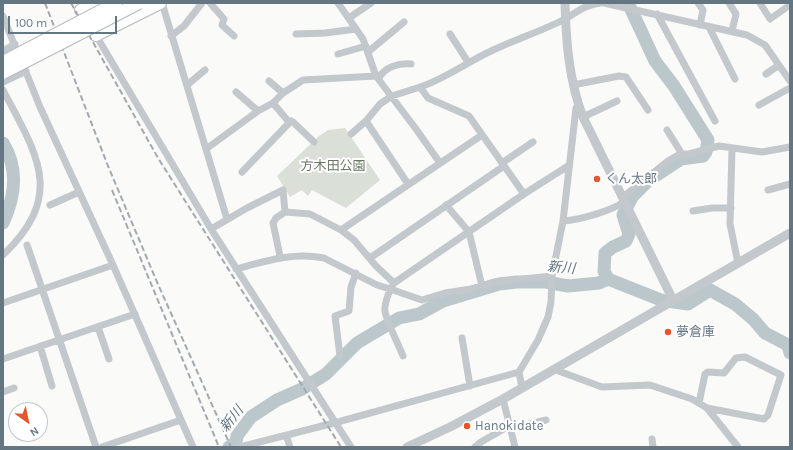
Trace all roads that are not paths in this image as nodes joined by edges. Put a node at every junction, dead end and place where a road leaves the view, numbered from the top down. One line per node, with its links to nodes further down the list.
1 (95, 3): 17 (highway)
2 (116, 3): 35 (highway, bridge)
3 (139, 3): 40 (highway, bridge)
4 (161, 3): 27 (highway); 30 (street)
5 (202, 3): 30 (street)
6 (210, 3): 31 (street)
7 (338, 3): 20 (street)
8 (371, 3): 20 (street)
9 (565, 3): 21 (street)
10 (594, 3): 11 (street); 21 (street)
11 (600, 3)
12 (604, 3): 18 (street)
13 (698, 3): 23 (street)
14 (729, 3): 26 (street)
15 (760, 3): 16 (street)
16 (790, 5)
17 (80, 9)
18 (657, 14): 23 (street); 64 (street)
19 (3, 16): 33 (street)
20 (349, 18): 25 (street)
21 (566, 18): 36 (street); 48 (street)
22 (404, 22): 32 (street)
23 (700, 25): 24 (street)
24 (709, 28): 26 (street); 43 (street)
25 (356, 29): 28 (street); 32 (street)
26 (732, 31): 38 (street)
27 (95, 33): 91 (street)
28 (296, 34)
29 (450, 34): 36 (street)
30 (171, 36): 47 (street)
31 (234, 36)
32 (367, 49): 34 (street); 42 (street)
33 (3, 51)
34 (338, 54)
35 (3, 62)
36 (468, 62): 49 (street)
37 (411, 64): 42 (street)
38 (779, 65): 41 (street); 45 (street)
39 (206, 70): 47 (street)
40 (3, 73)
41 (766, 74)
42 (377, 77): 53 (street); 54 (street)
43 (734, 79)
44 (269, 81): 53 (street)
45 (790, 81)
46 (3, 82): 81 (street)
47 (187, 85): 71 (street)
48 (573, 85): 58 (street); 59 (street)
49 (420, 87): 54 (street); 67 (street)
50 (790, 88): 57 (street)
51 (3, 90): 96 (street)
52 (236, 92): 60 (street)
53 (283, 93): 56 (street)
54 (392, 96): 63 (street); 74 (street)
55 (617, 101): 61 (street)
56 (273, 103): 60 (street); 62 (street)
57 (759, 105)
58 (579, 106): 61 (street); 76 (street)
59 (648, 110)
60 (258, 111): 71 (street)
61 (583, 117): 83 (street)
62 (291, 121): 68 (street); 77 (street)
63 (366, 121): 66 (street); 78 (street)
64 (715, 121)
65 (667, 130): 73 (street)
66 (351, 134)
67 (482, 135): 74 (street); 75 (street)
68 (314, 142)
69 (533, 142): 75 (street)
70 (790, 147): 72 (street)
71 (206, 149): 89 (street)
72 (732, 149): 73 (street); 86 (street)
73 (682, 154): 83 (street)
74 (440, 164): 78 (street)
75 (503, 165): 82 (street); 85 (street)
76 (568, 166): 82 (street); 90 (street)
77 (242, 172)
78 (408, 184): 92 (street)
79 (790, 184): 80 (street)
80 (768, 190)
81 (79, 192): 84 (street); 100 (street)
82 (524, 194): 93 (street)
83 (624, 200): 90 (street); 107 (street)
84 (50, 205)
85 (446, 205): 93 (street); 98 (street)
86 (731, 208): 87 (street); 99 (street)
87 (693, 211)
88 (285, 212): 89 (street); 92 (street); 97 (street)
89 (227, 219): 91 (street)
90 (563, 221): 103 (street)
91 (211, 229): 101 (street)
92 (341, 230): 98 (street)
93 (469, 232): 104 (street); 105 (street)
94 (790, 232): 99 (street)
95 (27, 244): 106 (street)
96 (3, 255)
97 (280, 256): 101 (street); 102 (street)
98 (370, 258): 104 (street)
99 (738, 263): 107 (street)
100 (113, 264): 106 (street); 109 (street)
101 (236, 268): 130 (street)
102 (356, 273): 104 (street); 114 (street)
103 (552, 277): 105 (street); 119 (street)
104 (392, 286): 105 (street); 115 (street)
105 (482, 286)
106 (42, 290): 108 (street); 112 (street)
107 (671, 296): 118 (street)
108 (3, 303)
109 (135, 314): 110 (street); 128 (street)
110 (98, 327): 112 (street); 117 (street)
111 (462, 338): 121 (street)
112 (60, 340): 113 (street); 134 (street)
113 (40, 346): 116 (street); 120 (street)
114 (340, 356)
115 (403, 356)
116 (3, 358)
117 (109, 359)
118 (553, 369): 123 (street); 126 (street)
119 (519, 372): 121 (street); 123 (street)
120 (52, 386)
121 (470, 386): 130 (street)
122 (14, 388): 124 (street)
123 (522, 388): 125 (street)
124 (3, 392)
125 (502, 399): 131 (street); 140 (street)
126 (699, 403): 127 (street); 127 (street)
127 (708, 408): 142 (street)
128 (181, 420): 135 (street); 136 (street)
129 (546, 420): 131 (street)
130 (334, 423): 132 (street); 139 (street)
131 (510, 428): 133 (street); 141 (street)
132 (286, 435): 137 (street); 138 (street)
133 (480, 446)
134 (96, 447)
135 (102, 447)
136 (193, 447)
137 (240, 447)
138 (290, 447)
139 (351, 447)
140 (407, 447)
141 (515, 447)
142 (738, 447)

